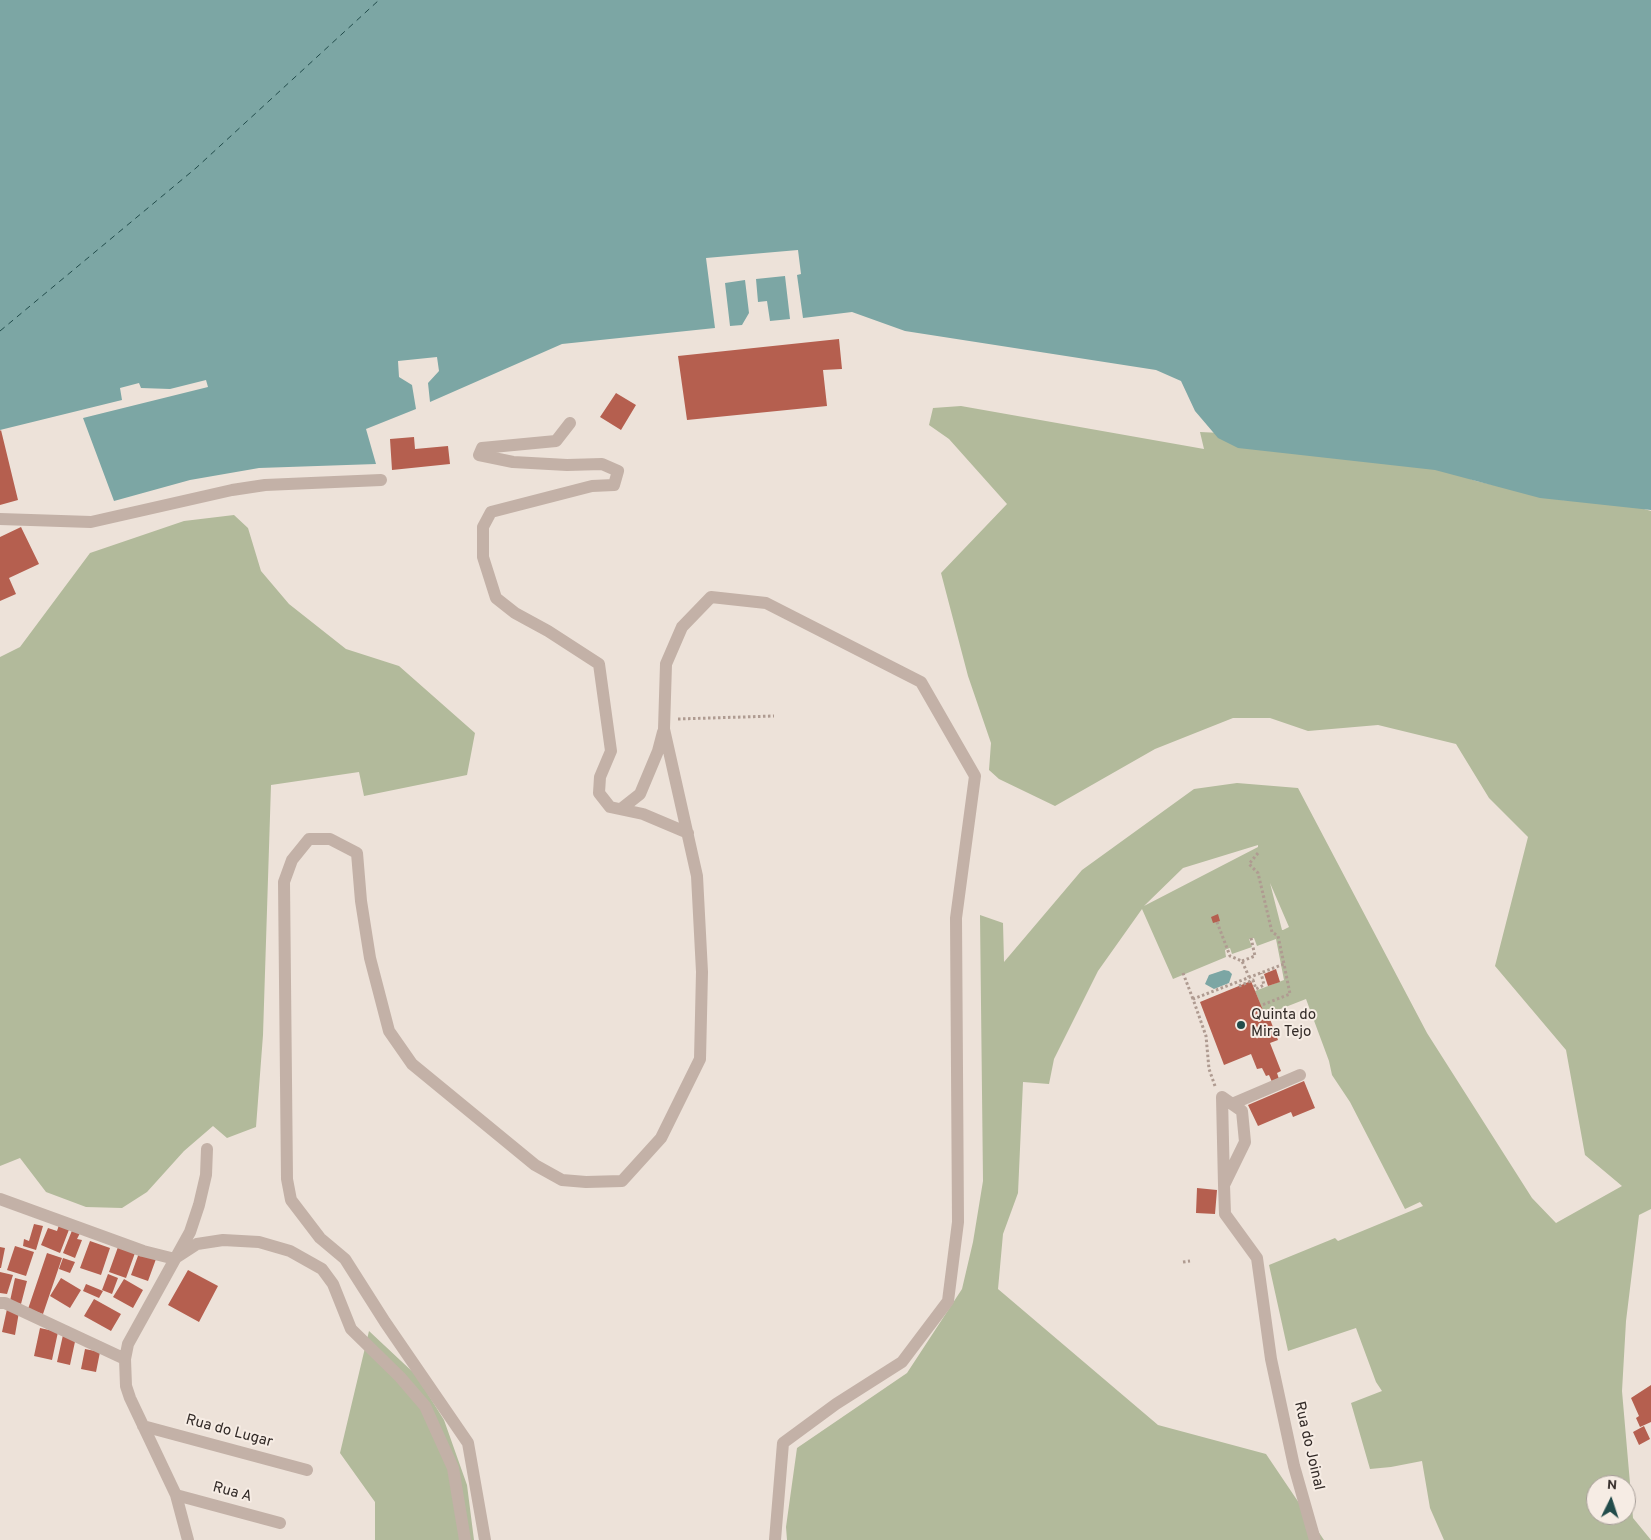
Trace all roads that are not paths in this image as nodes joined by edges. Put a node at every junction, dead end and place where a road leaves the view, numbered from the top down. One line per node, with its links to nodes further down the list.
1 (570, 423): 5 (street)
2 (381, 480): 3 (street)
3 (0, 519)
4 (664, 729): 5 (street); 6 (street); 22 (street)
5 (620, 809): 6 (street)
6 (688, 833): 21 (street)
7 (1300, 1075): 8 (street)
8 (1232, 1104): 10 (street); 10 (street, Rua do Joinal)
9 (207, 1149): 12 (street)
10 (1224, 1185): 23 (street, Rua do Joinal)
11 (0, 1199): 12 (street)
12 (176, 1258): 14 (street); 20 (street)
13 (0, 1303): 14 (street)
14 (124, 1360): 15 (street)
15 (143, 1426): 16 (street, Rua do Lugar); 17 (street)
16 (307, 1470)
17 (176, 1495): 18 (street, Rua A); 19 (street)
18 (280, 1523)
19 (188, 1540)
20 (466, 1540)
21 (485, 1540)
22 (775, 1540)
23 (1315, 1540)

